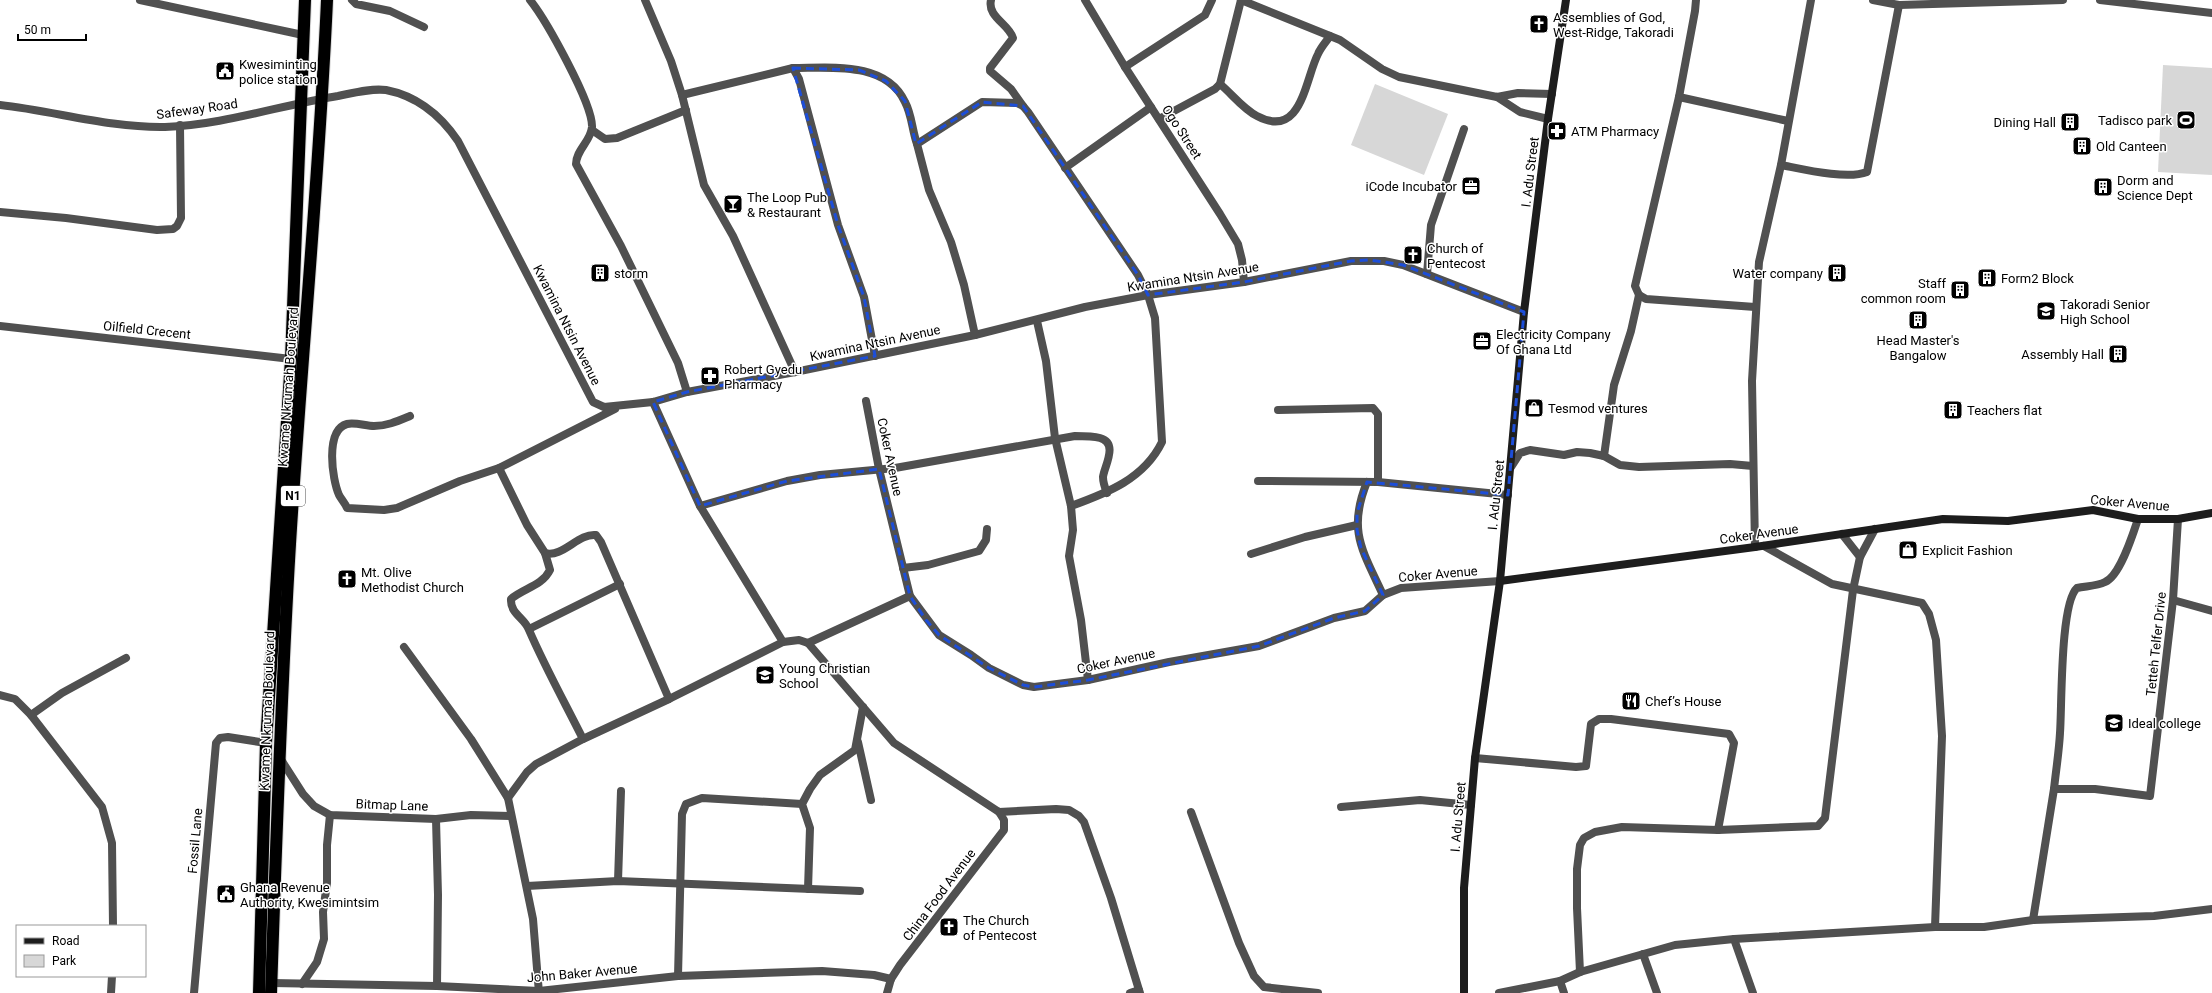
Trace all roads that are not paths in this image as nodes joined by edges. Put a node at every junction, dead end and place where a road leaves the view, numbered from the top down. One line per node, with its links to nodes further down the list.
1 (140, 0): 21 (street)
2 (304, 0): 21 (highway, Kwame Nkrumah Boulevard / N1)
3 (327, 0): 30 (highway, Kwame Nkrumah Boulevard / N1)
4 (352, 0): 20 (street)
5 (530, 0): 41 (street)
6 (645, 0): 27 (street)
7 (991, 0): 33 (street)
8 (1085, 0): 23 (street, Ogo Street)
9 (1212, 0): 23 (street)
10 (1241, 0): 22 (street); 25 (street)
11 (1565, 0): 26 (street, I. Adu Street)
12 (1696, 0): 29 (street)
13 (1811, 0): 38 (street)
14 (1873, 0): 18 (street)
15 (2063, 0): 17 (street)
16 (2100, 0): 19 (street)
17 (1999, 2): 18 (street)
18 (1899, 6): 43 (street)
19 (2212, 13)
20 (424, 27)
21 (303, 35): 31 (highway, Kwame Nkrumah Boulevard / N1)
22 (1330, 36): 25 (street); 28 (street)
23 (1125, 67): 34 (street, Ogo Street)
24 (794, 68): 27 (street); 42 (street); 55 (street)
25 (1220, 84): 36 (street)
26 (1552, 94): 28 (street); 37 (street, I. Adu Street)
27 (682, 96): 35 (street)
28 (1497, 97): 37 (street)
29 (1679, 97): 38 (street); 49 (street)
30 (323, 98): 31 (street, Kwamina Ntsin Avenue); 61 (street, Kwamina Ntsin Avenue); 110 (highway, Kwame Nkrumah Boulevard / N1)
31 (301, 102): 39 (street, Safeway Road); 56 (highway, Kwame Nkrumah Boulevard / N1)
32 (0, 105): 39 (street, Safeway Road)
33 (1023, 106): 42 (street); 44 (street)
34 (1151, 107): 36 (street, Ogo Street); 44 (street)
35 (686, 110): 41 (street); 57 (street)
36 (1159, 119): 47 (street, Ogo Street)
37 (1548, 119): 51 (street, I. Adu Street)
38 (1788, 121): 43 (street)
39 (180, 125): 45 (street)
40 (1464, 129): 46 (street)
41 (592, 130): 58 (street)
42 (917, 144): 54 (street)
43 (1781, 165): 50 (street)
44 (1065, 168): 48 (street)
45 (0, 212)
46 (1427, 274): 47 (street, Kwamina Ntsin Avenue); 51 (street, Kwamina Ntsin Avenue)
47 (1244, 282): 48 (street, Kwamina Ntsin Avenue)
48 (1148, 295): 52 (street, Kwamina Ntsin Avenue); 73 (street)
49 (1639, 295): 50 (street); 65 (street)
50 (1755, 307): 66 (street)
51 (1524, 312): 67 (street, I. Adu Street)
52 (1037, 321): 54 (street, Kwamina Ntsin Avenue); 64 (street)
53 (0, 326): 56 (street, Oilfield Crecent)
54 (975, 335): 55 (street, Kwamina Ntsin Avenue)
55 (875, 356): 57 (street, Kwamina Ntsin Avenue)
56 (291, 359): 109 (highway, Kwame Nkrumah Boulevard / N1)
57 (795, 372): 58 (street, Kwamina Ntsin Avenue)
58 (687, 392): 60 (street, Kwamina Ntsin Avenue)
59 (866, 401): 69 (street, Coker Avenue)
60 (653, 402): 61 (street, Kwamina Ntsin Avenue); 75 (street)
61 (618, 407): 68 (street)
62 (1278, 410): 72 (street)
63 (410, 416): 68 (street)
64 (1055, 438): 69 (street); 73 (street); 76 (street)
65 (1604, 456): 66 (street); 67 (street)
66 (1753, 466): 85 (street)
67 (1511, 467): 74 (street, I. Adu Street)
68 (499, 468): 86 (street)
69 (879, 469): 75 (street); 89 (street, Coker Avenue)
70 (1258, 481): 71 (street)
71 (1367, 482): 72 (street); 80 (street)
72 (1378, 482): 74 (street)
73 (1107, 493): 76 (street)
74 (1508, 495): 90 (street, I. Adu Street)
75 (700, 506): 98 (street)
76 (1071, 506): 102 (street)
77 (2212, 513): 79 (street, Coker Avenue)
78 (2138, 519): 79 (street, Coker Avenue); 82 (street, Coker Avenue); 112 (street)
79 (2178, 519): 95 (street, Tetteh Telfer Drive)
80 (1357, 525): 87 (street); 93 (street)
81 (987, 529): 89 (street)
82 (1874, 529): 83 (street, Coker Avenue); 88 (street)
83 (1842, 534): 84 (street, Coker Avenue); 88 (street)
84 (1764, 546): 85 (street, Coker Avenue); 92 (street)
85 (1755, 548): 90 (street, Coker Avenue)
86 (545, 553): 91 (street); 97 (street)
87 (1251, 554)
88 (1860, 557): 92 (street)
89 (903, 568): 94 (street, Coker Avenue)
90 (1500, 581): 93 (street, Coker Avenue); 111 (street, I. Adu Street)
91 (620, 584): 97 (street); 104 (street)
92 (1853, 590): 124 (street); 133 (street)
93 (1383, 595): 102 (street, Coker Avenue)
94 (910, 596): 99 (street); 102 (street, Coker Avenue)
95 (2174, 600): 96 (street); 112 (street, Tetteh Telfer Drive)
96 (2212, 611)
97 (529, 629): 107 (street)
98 (783, 642): 99 (street); 104 (street)
99 (808, 643): 105 (street)
100 (404, 647): 114 (street)
101 (126, 658): 106 (street)
102 (1088, 680)
103 (0, 695): 106 (street)
104 (669, 700): 107 (street)
105 (863, 707): 108 (street); 119 (street)
106 (31, 715): 132 (street)
107 (583, 740): 114 (street)
108 (858, 741): 115 (street); 116 (street)
109 (266, 742): 147 (street, Fossil Lane); 148 (highway, Kwame Nkrumah Boulevard / N1)
110 (279, 757): 121 (street, Bitmap Lane); 143 (highway, Kwame Nkrumah Boulevard / N1)
111 (1475, 758): 117 (street, I. Adu Street); 124 (street)
112 (2054, 789): 131 (street)
113 (621, 791): 125 (street)
114 (508, 798): 122 (street)
115 (871, 800)
116 (802, 804): 126 (street); 128 (street)
117 (1471, 805): 118 (street); 152 (street, I. Adu Street)
118 (1341, 807)
119 (999, 812): 139 (street, China Food Avenue); 144 (street)
120 (1191, 812): 151 (street)
121 (330, 815): 123 (street, Bitmap Lane); 141 (street)
122 (511, 816): 123 (street); 127 (street)
123 (436, 819): 142 (street, Bitmap Lane)
124 (1718, 830): 136 (street)
125 (618, 881): 126 (street); 127 (street)
126 (682, 884): 128 (street); 137 (street)
127 (527, 886): 145 (street)
128 (808, 889): 129 (street)
129 (860, 891)
130 (2212, 909): 131 (street)
131 (2033, 920): 133 (street)
132 (113, 925)
133 (1935, 927): 134 (street)
134 (1734, 939): 135 (street); 156 (street)
135 (1643, 954): 136 (street); 155 (street)
136 (1580, 972): 140 (street)
137 (678, 976): 139 (street, John Baker Avenue); 145 (street, John Baker Avenue)
138 (112, 977): 146 (street)
139 (891, 979): 149 (street, China Food Avenue)
140 (1560, 981): 153 (street); 154 (street)
141 (302, 984): 142 (street, John Baker Avenue); 143 (street, John Baker Avenue)
142 (437, 986): 145 (street, John Baker Avenue)
143 (271, 988)
144 (1139, 991): 150 (street)
145 (539, 992)
146 (111, 993)
147 (194, 993)
148 (259, 993)
149 (887, 993)
150 (1130, 993)
151 (1318, 993)
152 (1464, 993)
153 (1500, 993)
154 (1564, 993)
155 (1657, 993)
156 (1753, 993)

